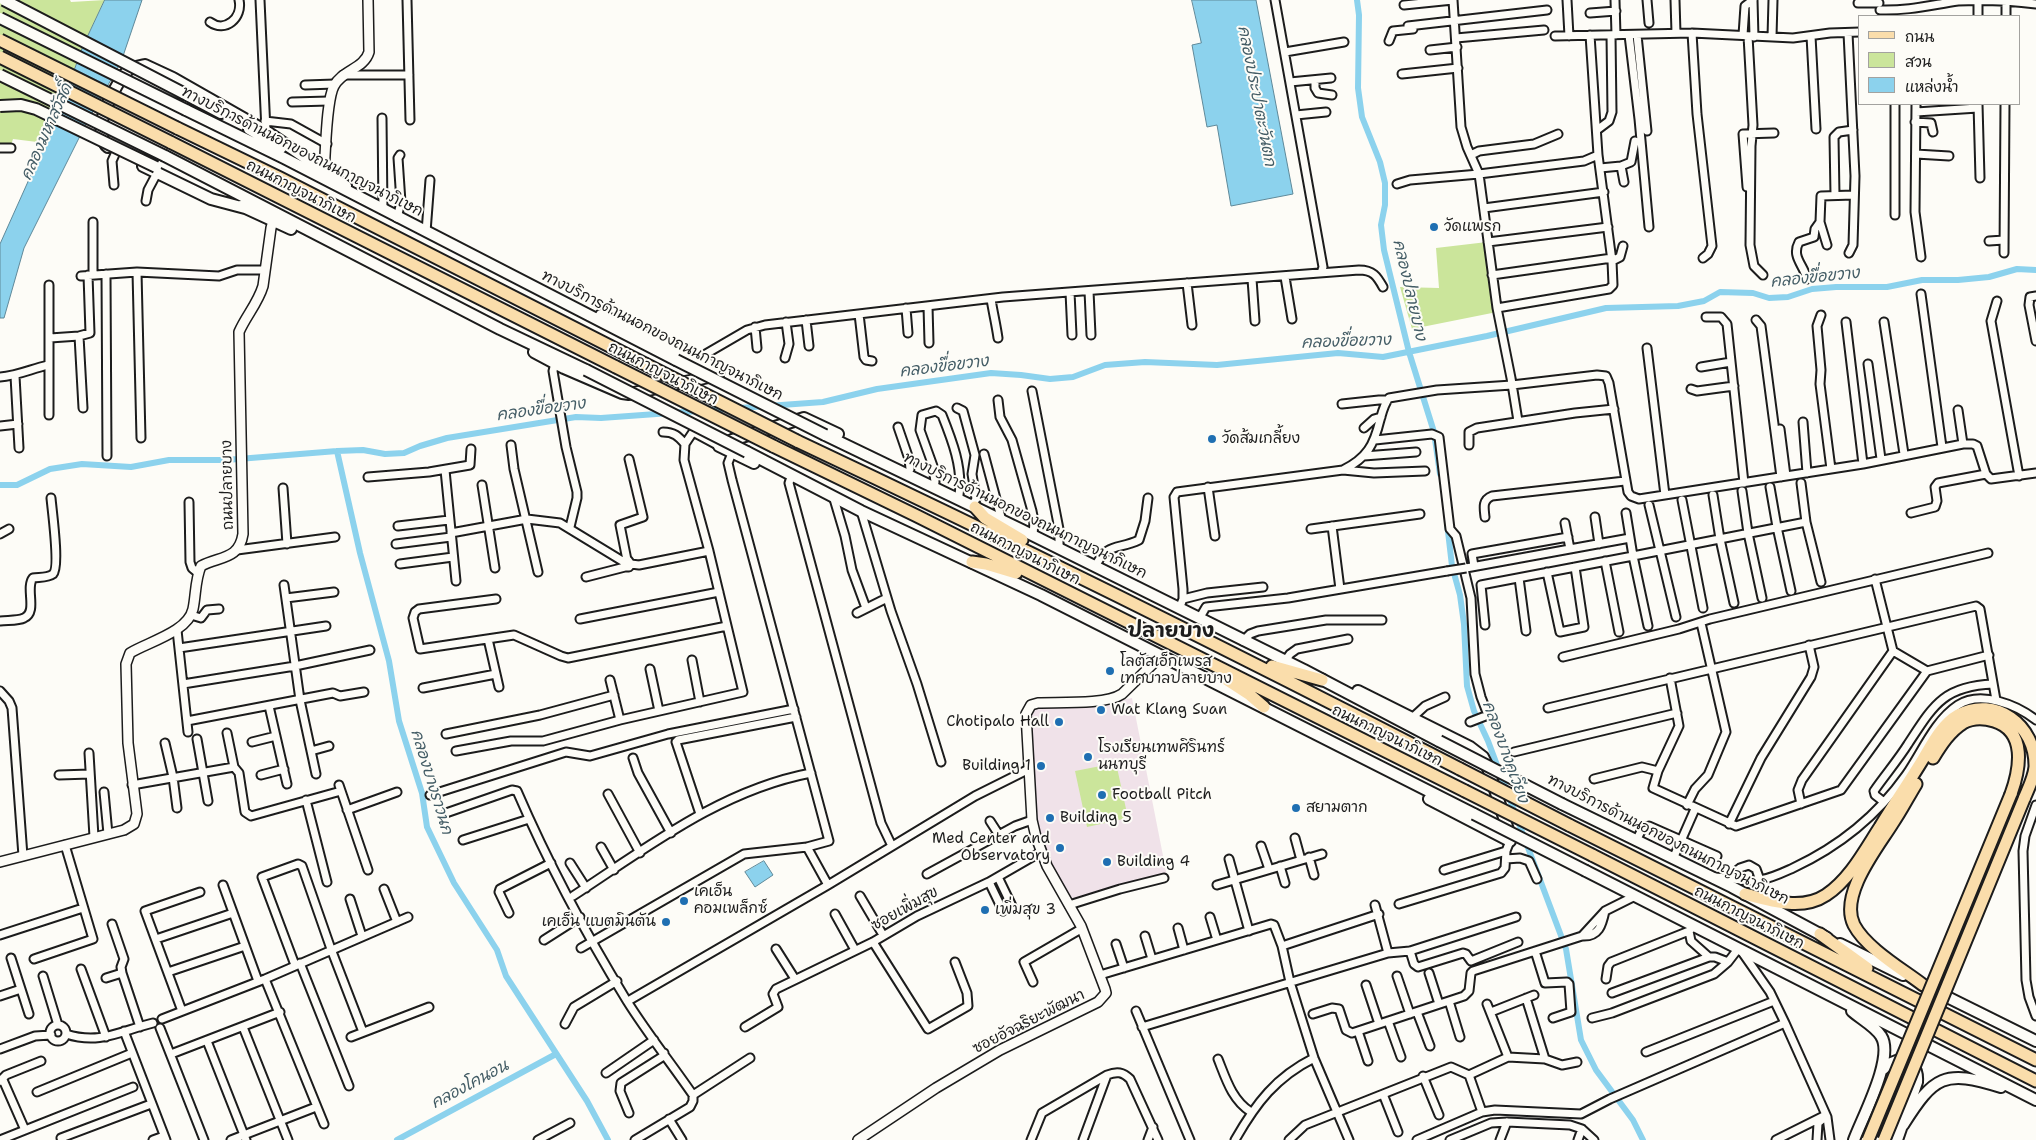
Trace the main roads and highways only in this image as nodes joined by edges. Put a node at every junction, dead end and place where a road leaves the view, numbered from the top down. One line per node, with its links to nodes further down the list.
1 (4, 0): 7 (main road, bridge)
2 (0, 18): 9 (main road, ทางบริการด้านนอกของถนนกาญจนาภิเษก, bridge)
3 (0, 40): 16 (main road, ถนนกาญจนาภิเษก, bridge)
4 (0, 57): 18 (main road, ถนนกาญจนาภิเษก, bridge)
5 (0, 75): 10 (main road, bridge)
6 (0, 106): 8 (main road, bridge)
7 (301, 156): 8 (main road); 9 (main road)
8 (157, 170): 10 (main road)
9 (355, 196): 12 (main road, ทางบริการด้านนอกของถนนกาญจนาภิเษก)
10 (247, 203): 11 (main road); 11 (main road)
11 (329, 241): 13 (main road)
12 (556, 298): 13 (main road); 14 (main road, ทางบริการด้านนอกของถนนกาญจนาภิเษก, bridge)
13 (500, 329): 15 (main road, bridge)
14 (968, 503): 15 (main road); 16 (main road); 21 (main road, ทางบริการด้านนอกของถนนกาญจนาภิเษก)
15 (848, 504): 17 (main road)
16 (1043, 558): 20 (main road, ถนนกาญจนาภิเษก)
17 (972, 562): 18 (main road); 22 (main road)
18 (1047, 582): 19 (main road, ถนนกาญจนาภิเษก)
19 (1184, 652): 22 (main road); 32 (main road, ถนนกาญจนาภิเษก, bridge)
20 (1249, 660): 21 (main road); 26 (main road, ถนนกาญจนาภิเษก, bridge)
21 (1324, 681): 23 (main road); 24 (main road, ทางบริการด้านนอกของถนนกาญจนาภิเษก, bridge)
22 (1264, 707): 23 (main road)
23 (1370, 762): 28 (main road, bridge)
24 (1745, 894): 25 (main road, ทางบริการด้านนอกของถนนกาญจนาภิเษก); 37 (main road, bridge)
25 (1820, 934): 26 (main road); 27 (main road, ทางบริการด้านนอกของถนนกาญจนาภิเษก)
26 (1886, 984): 30 (main road, ถนนกาญจนาภิเษก)
27 (1923, 985): 29 (main road, ทางบริการด้านนอกของถนนกาญจนาภิเษก); 36 (main road, bridge)
28 (1835, 997): 31 (main road); 33 (main road)
29 (2036, 1042)
30 (2036, 1060)
31 (1882, 1070): 34 (main road); 35 (main road)
32 (2036, 1081)
33 (2032, 1098): 34 (main road)
34 (1903, 1125): 38 (main road)
35 (1854, 1140)
36 (1868, 1140)
37 (1884, 1140)
38 (1897, 1140)

